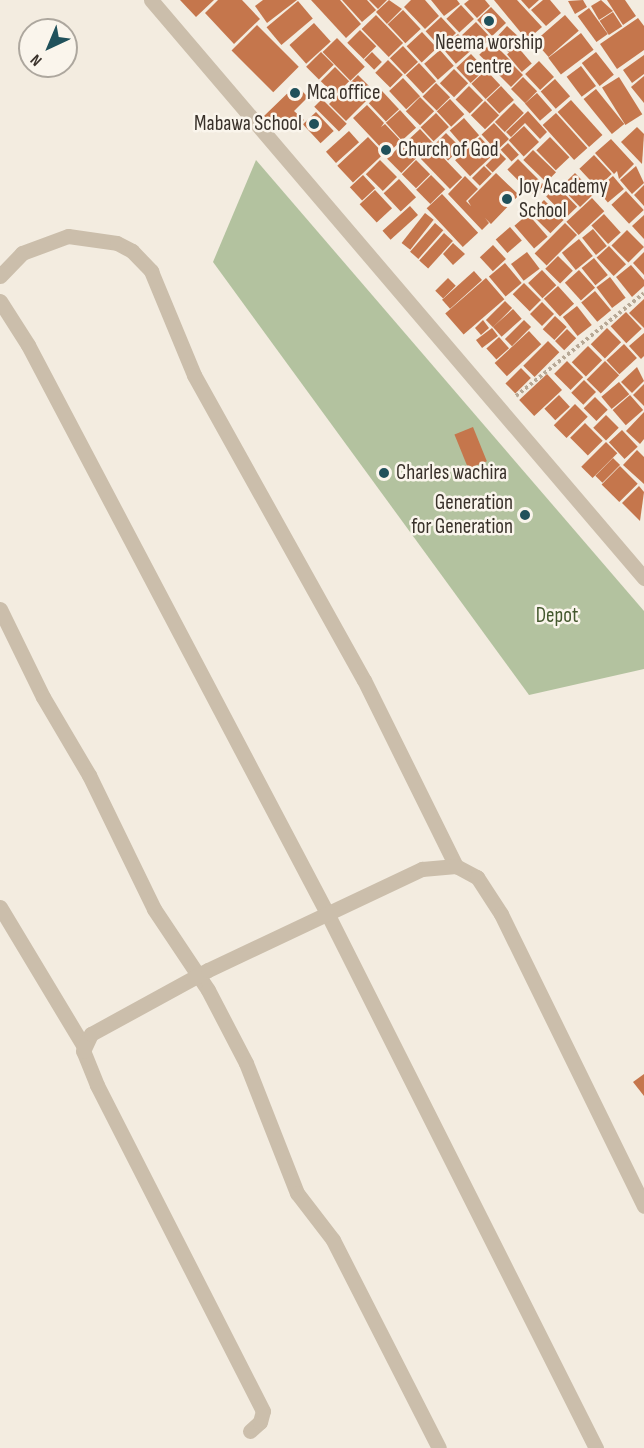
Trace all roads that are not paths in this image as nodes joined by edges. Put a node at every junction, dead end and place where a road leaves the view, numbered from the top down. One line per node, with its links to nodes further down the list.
1 (151, 0): 4 (street)
2 (0, 276): 6 (street)
3 (0, 301): 8 (street)
4 (644, 578)
5 (0, 609): 9 (street)
6 (456, 866): 8 (street); 11 (street)
7 (0, 907): 10 (street)
8 (327, 913): 9 (street); 14 (street)
9 (197, 976): 10 (street); 13 (street)
10 (83, 1045): 12 (street)
11 (644, 1206)
12 (250, 1431)
13 (439, 1448)
14 (596, 1448)

